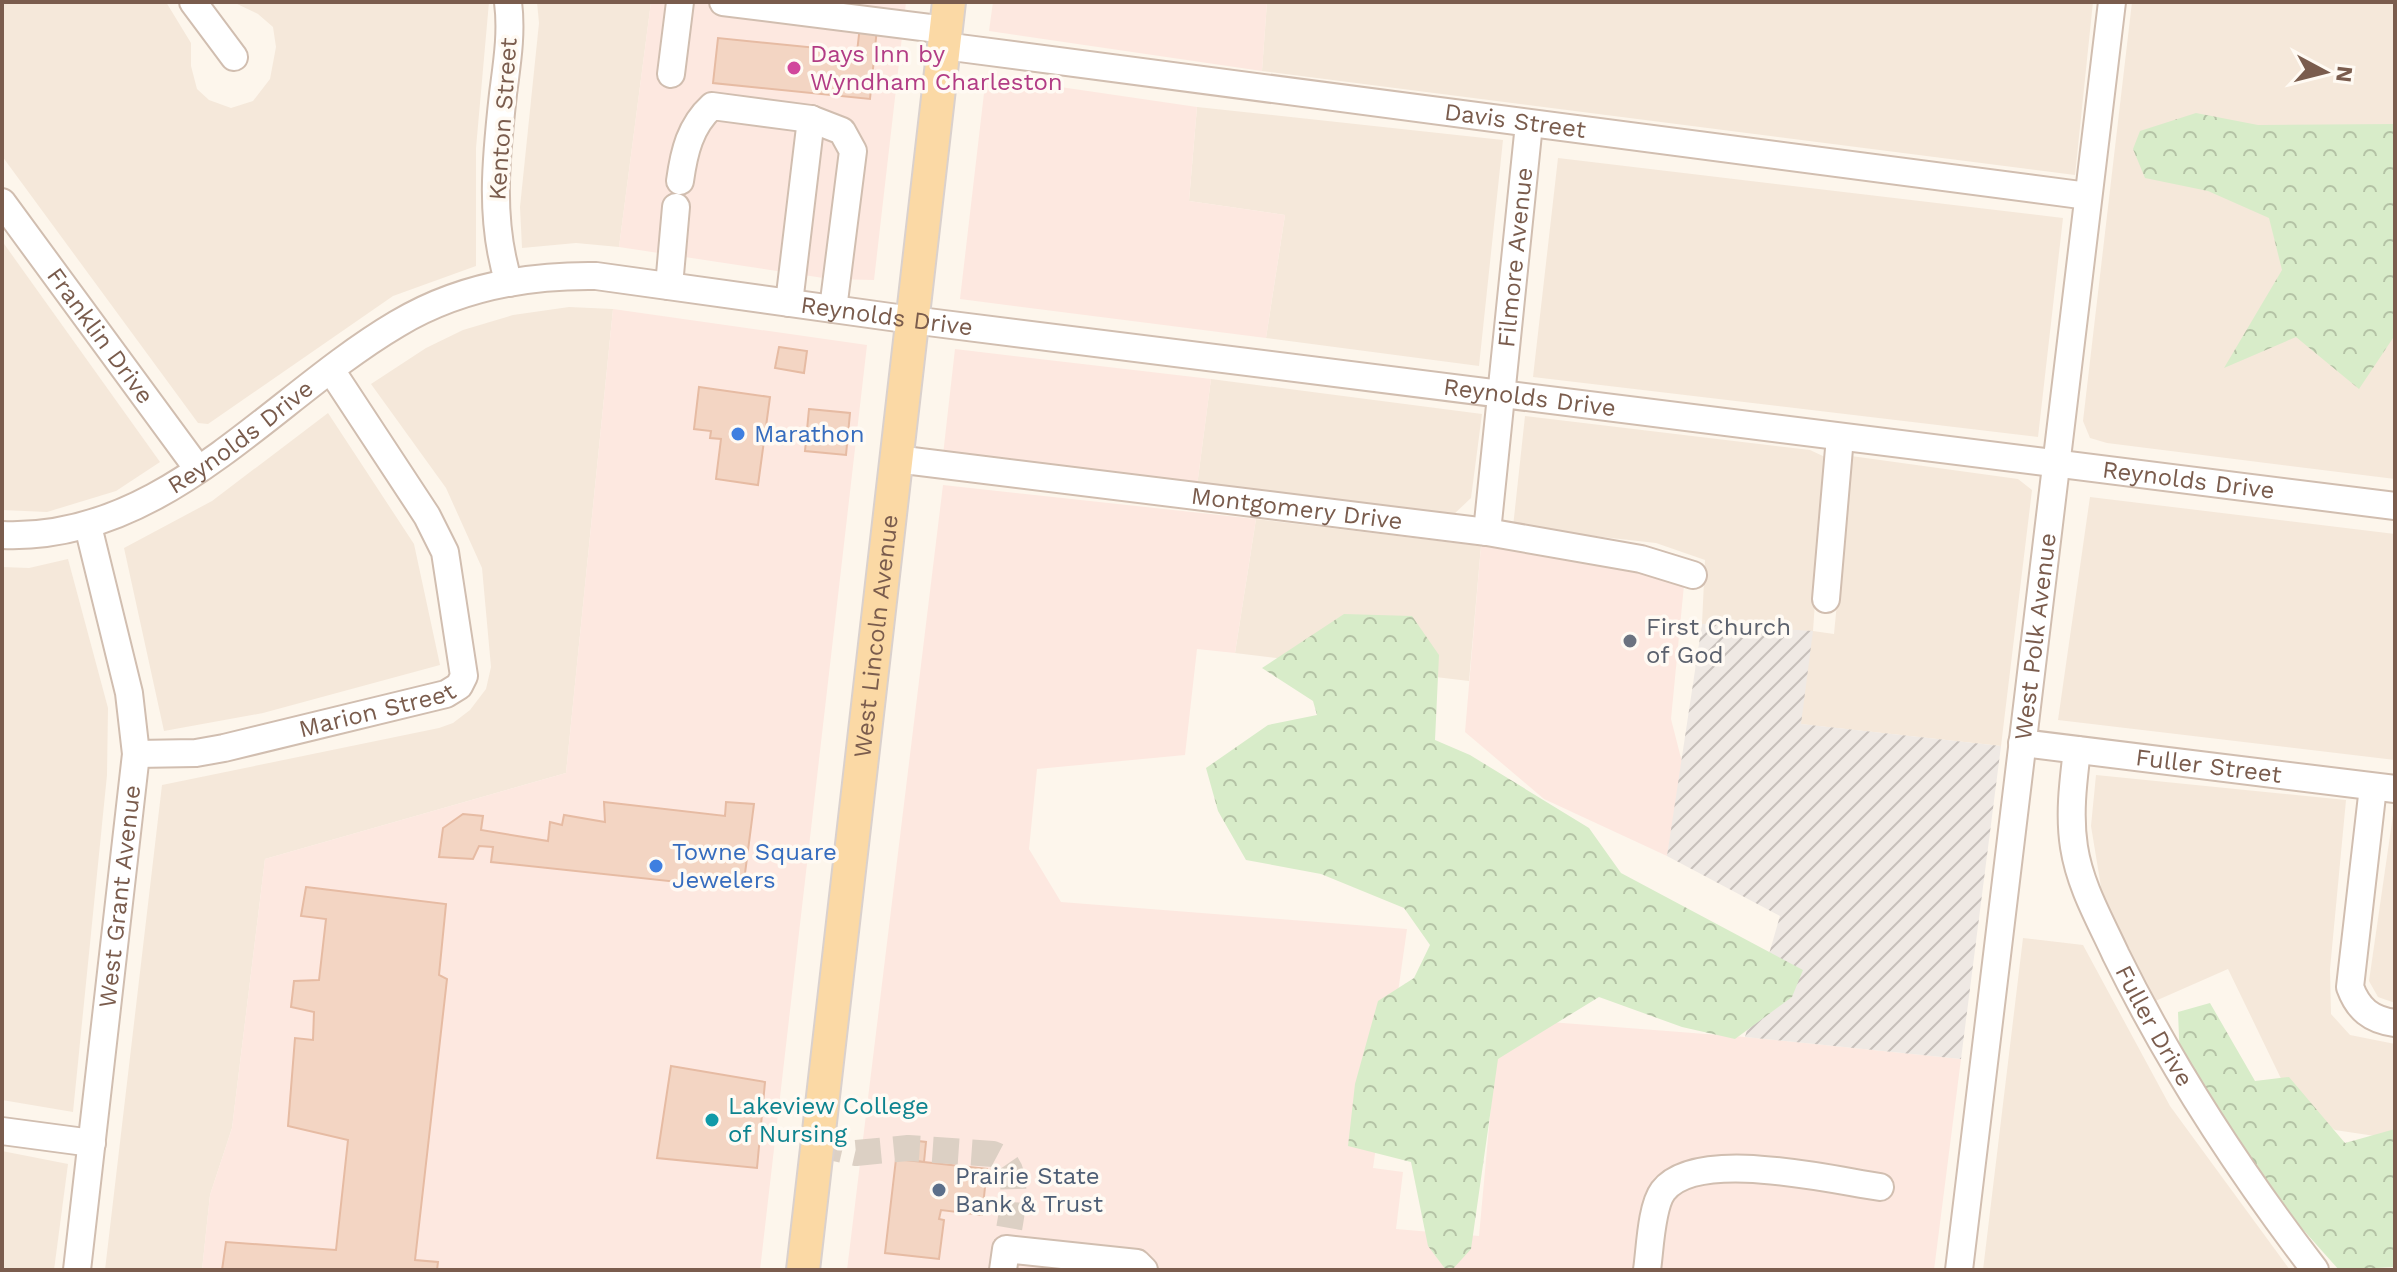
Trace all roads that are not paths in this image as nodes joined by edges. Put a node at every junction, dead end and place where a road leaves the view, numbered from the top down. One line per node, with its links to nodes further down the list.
1 (193, 2): 7 (street)
2 (508, 2): 13 (street, Kenton Street)
3 (680, 2): 8 (street)
4 (723, 2): 6 (street, Davis Street)
5 (2112, 2): 11 (street, West Polk Avenue)
6 (946, 26): 10 (street, Davis Street); 17 (main road, West Lincoln Avenue)
7 (234, 57)
8 (671, 74)
9 (811, 119): 14 (street); 15 (street); 16 (street)
10 (1529, 124): 11 (street, Davis Street); 19 (street, Filmore Avenue)
11 (2088, 196): 22 (street, West Polk Avenue)
12 (2, 202): 23 (street, Franklin Drive)
13 (509, 283): 14 (street, Reynolds Drive); 18 (street, Reynolds Drive)
14 (669, 286): 15 (street, Reynolds Drive)
15 (789, 303): 16 (street, Reynolds Drive)
16 (833, 309): 17 (street, Reynolds Drive)
17 (912, 320): 19 (street, Reynolds Drive); 21 (main road, West Lincoln Avenue)
18 (331, 370): 23 (street, Reynolds Drive); 32 (street, Marion Street)
19 (1502, 394): 20 (street, Reynolds Drive); 26 (street, Filmore Avenue)
20 (1840, 437): 22 (street, Reynolds Drive); 29 (street)
21 (896, 459): 26 (street, Montgomery Drive); 39 (main road, West Lincoln Avenue)
22 (2055, 464): 24 (street, Reynolds Drive); 30 (street, West Polk Avenue)
23 (198, 469): 25 (street, Reynolds Drive)
24 (2395, 506)
25 (88, 526): 27 (street, Reynolds Drive); 32 (street, West Grant Avenue)
26 (1487, 532): 28 (street, Montgomery Drive)
27 (2, 535)
28 (1693, 575)
29 (1826, 599)
30 (2022, 743): 31 (street, Fuller Street); 43 (street, West Polk Avenue)
31 (2077, 750): 33 (street, Fuller Street); 44 (street, Fuller Drive)
32 (136, 754): 36 (street, West Grant Avenue)
33 (2384, 788): 34 (street)
34 (2395, 1023)
35 (2, 1131): 36 (street)
36 (92, 1143): 38 (street, West Grant Avenue)
37 (1880, 1187): 42 (street)
38 (77, 1270)
39 (803, 1270)
40 (1003, 1270): 41 (street)
41 (1144, 1270)
42 (1647, 1270)
43 (1959, 1270)
44 (2315, 1270)

